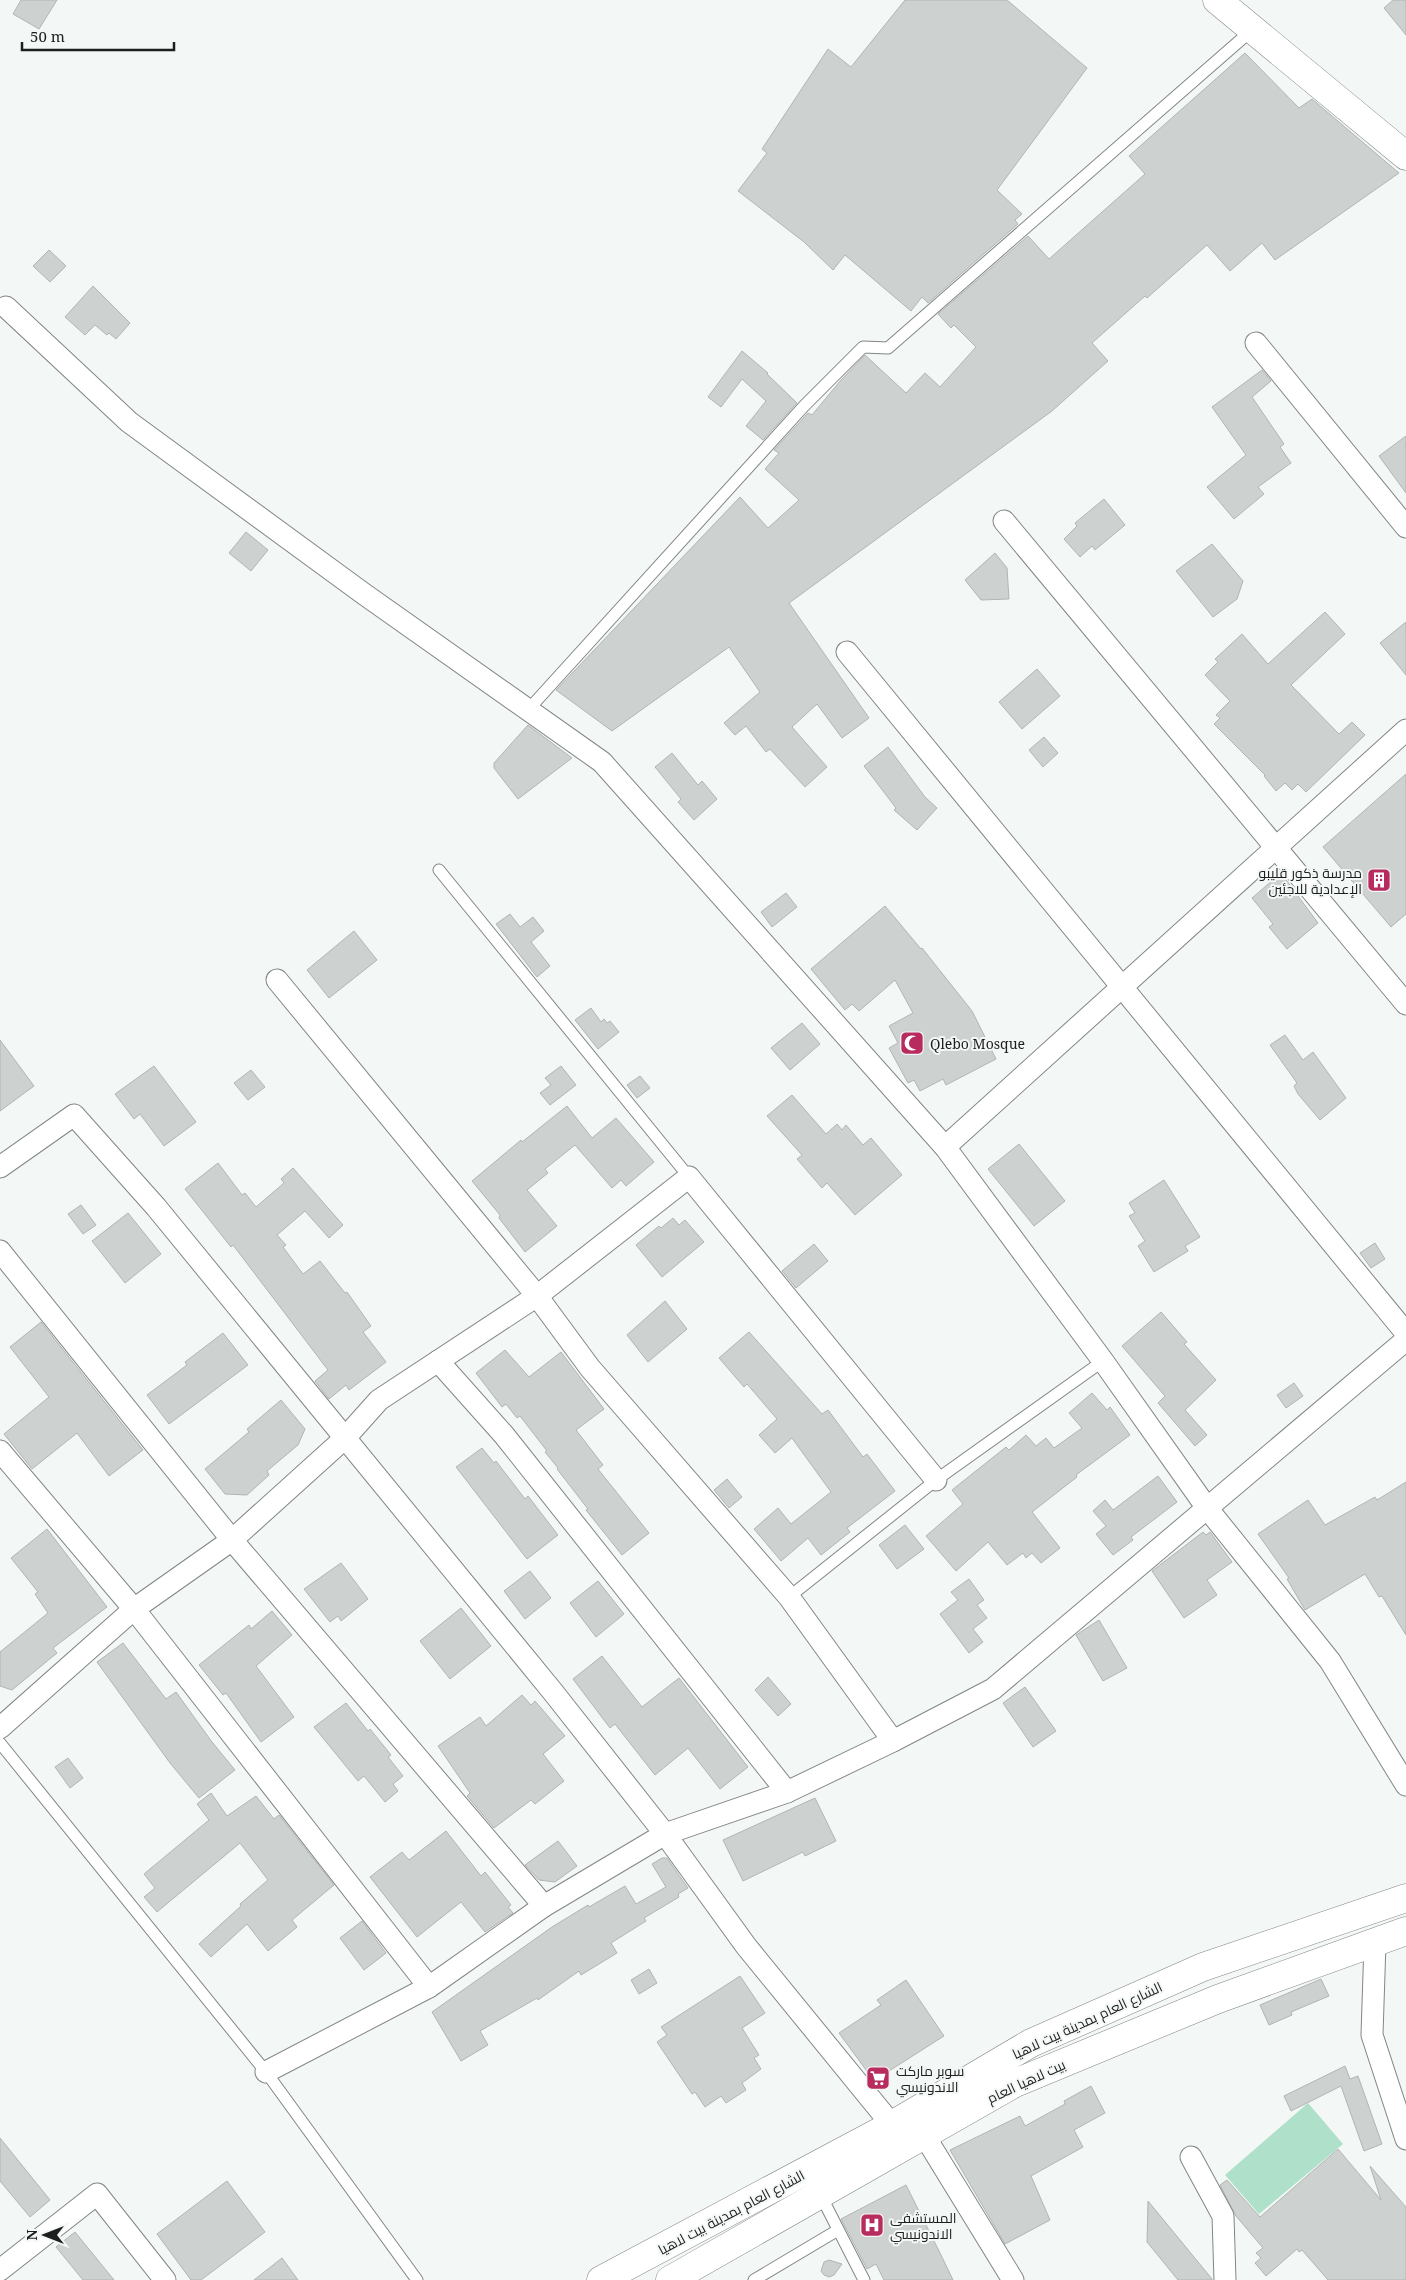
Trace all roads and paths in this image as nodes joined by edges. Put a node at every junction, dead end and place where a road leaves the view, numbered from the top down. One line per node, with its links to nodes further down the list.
1 (1216, 0): 2 (main road)
2 (1252, 30): 3 (main road); 9 (lane)
3 (1406, 156)
4 (6, 307): 9 (street)
5 (1256, 343): 7 (street)
6 (1004, 521): 11 (street)
7 (1406, 527)
8 (847, 652): 14 (street)
9 (528, 710): 16 (street)
10 (1406, 730): 11 (street)
11 (1275, 846): 14 (street); 15 (street)
12 (439, 870): 18 (lane)
13 (277, 980): 20 (street)
14 (1122, 986): 16 (street); 21 (street)
15 (1406, 1004)
16 (945, 1147): 24 (street)
17 (0, 1167): 25 (street)
18 (689, 1177): 20 (street); 27 (street)
19 (0, 1251): 29 (street)
20 (537, 1296): 23 (street); 30 (street)
21 (1406, 1333)
22 (1406, 1340): 28 (street)
23 (438, 1361): 25 (street); 36 (street)
24 (1103, 1361): 27 (lane); 28 (street)
25 (345, 1438): 29 (street); 37 (street)
26 (0, 1452): 31 (street)
27 (936, 1480): 30 (lane)
28 (1207, 1508): 33 (street); 35 (street)
29 (232, 1540): 31 (street); 39 (street)
30 (789, 1597): 33 (street)
31 (134, 1610): 32 (street); 42 (street)
32 (0, 1728)
33 (893, 1741): 36 (street)
34 (0, 1743): 43 (lane)
35 (1406, 1785)
36 (787, 1792): 37 (street)
37 (665, 1834): 39 (street); 44 (street)
38 (1406, 1898): 44 (main road, الشارع العام بمدينة بيت لاهيا)
39 (544, 1906): 42 (street)
40 (1406, 1931): 41 (main road, بيت لاهيا العام)
41 (1375, 1943): 45 (main road, بيت لاهيا العام); 46 (street)
42 (428, 1986): 43 (street)
43 (266, 2072): 52 (lane)
44 (892, 2125): 53 (main road, الشارع العام بمدينة بيت لاهيا)
45 (924, 2134): 48 (main road, بيت لاهيا العام); 57 (street)
46 (1406, 2140)
47 (1191, 2157): 58 (street)
48 (820, 2194): 49 (lane); 54 (main road, بيت لاهيا العام)
49 (838, 2230): 55 (lane); 56 (lane)
50 (4, 2271): 51 (street)
51 (165, 2280)
52 (417, 2280)
53 (601, 2280)
54 (670, 2280)
55 (754, 2280)
56 (864, 2280)
57 (1013, 2280)
58 (1225, 2280)

